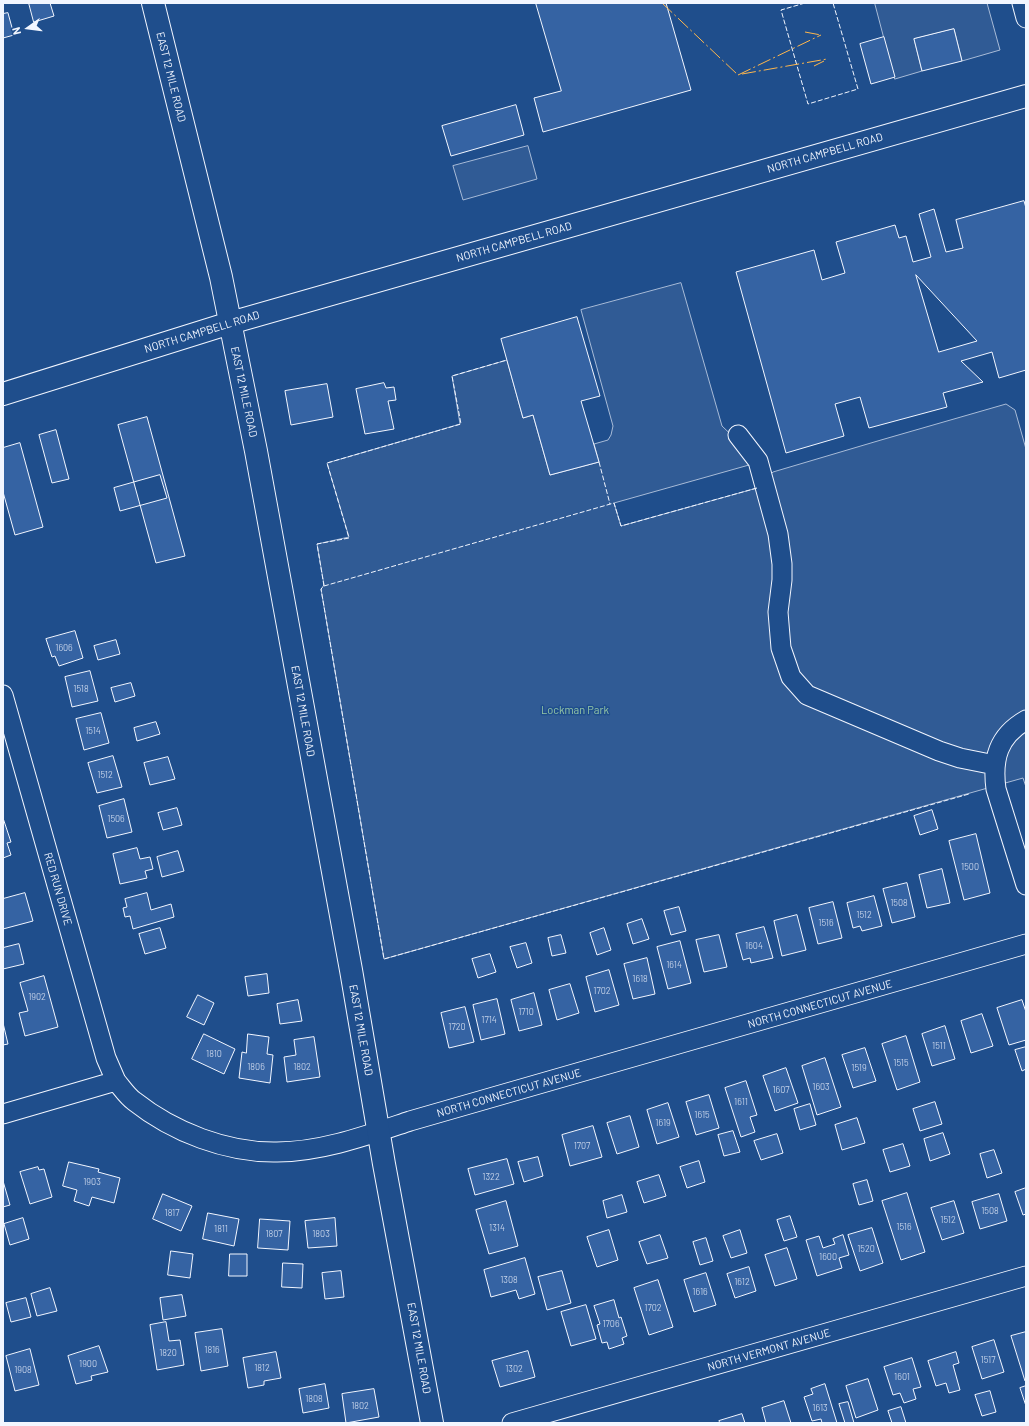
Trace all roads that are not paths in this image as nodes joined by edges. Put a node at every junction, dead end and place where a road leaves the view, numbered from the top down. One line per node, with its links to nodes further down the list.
1 (153, 3): 5 (main road, EAST 12 MILE ROAD)
2 (1022, 3): 3 (street)
3 (1026, 18)
4 (1026, 96): 5 (main road, NORTH CAMPBELL ROAD)
5 (230, 323): 6 (main road, NORTH CAMPBELL ROAD); 16 (main road, EAST 12 MILE ROAD)
6 (3, 394)
7 (738, 435): 11 (street)
8 (3, 695): 10 (street, RED RUN DRIVE)
9 (1026, 720): 11 (street)
10 (10, 747): 14 (street, RED RUN DRIVE)
11 (995, 765): 12 (street)
12 (1026, 885)
13 (1026, 944): 16 (street, NORTH CONNECTICUT AVENUE)
14 (116, 1081): 15 (street); 16 (street, NORTH CONNECTICUT AVENUE)
15 (3, 1114)
16 (379, 1132): 18 (main road, EAST 12 MILE ROAD)
17 (1026, 1276): 19 (street, NORTH VERMONT AVENUE)
18 (432, 1423)
19 (512, 1423)

